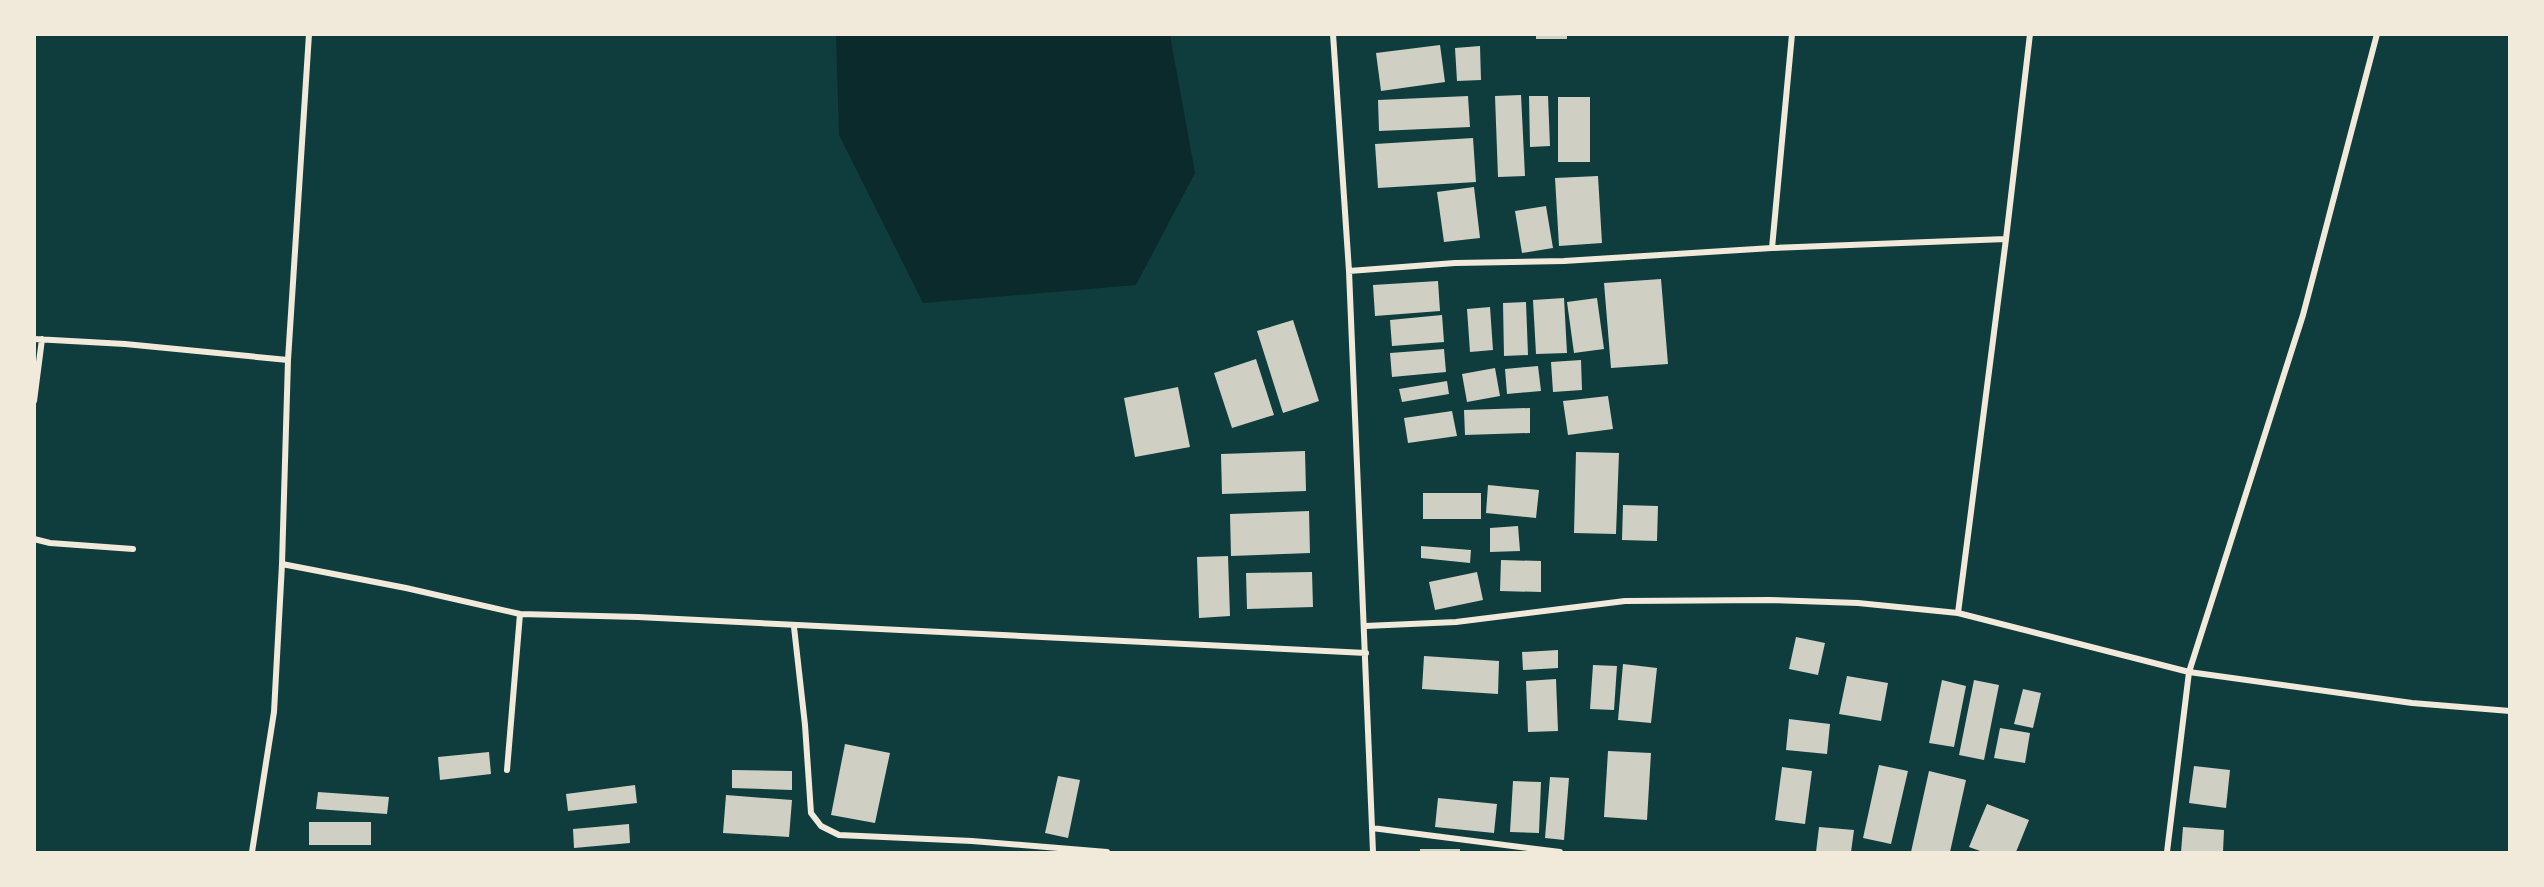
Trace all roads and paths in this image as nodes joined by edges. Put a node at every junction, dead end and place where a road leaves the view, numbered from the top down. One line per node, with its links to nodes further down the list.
1 (309, 34): 10 (street)
2 (1333, 34): 8 (street)
3 (1792, 34): 7 (street)
4 (2030, 34): 6 (street)
5 (2377, 34): 20 (street)
6 (2006, 239): 7 (street); 15 (street)
7 (1772, 248): 8 (street)
8 (1349, 271): 17 (street)
9 (38, 339): 10 (street); 11 (street)
10 (288, 360): 14 (street)
11 (34, 401)
12 (34, 539): 13 (street)
13 (133, 549)
14 (282, 564): 16 (street); 24 (street)
15 (1958, 613): 17 (street); 20 (street)
16 (520, 614): 18 (street); 22 (street)
17 (1365, 626): 19 (street)
18 (794, 627): 19 (street); 25 (street)
19 (1366, 653): 23 (street)
20 (2189, 672): 21 (street); 28 (street)
21 (2510, 711)
22 (507, 770)
23 (1372, 828): 26 (street); 27 (street)
24 (252, 852)
25 (1107, 852)
26 (1373, 852)
27 (1560, 852)
28 (2167, 852)

